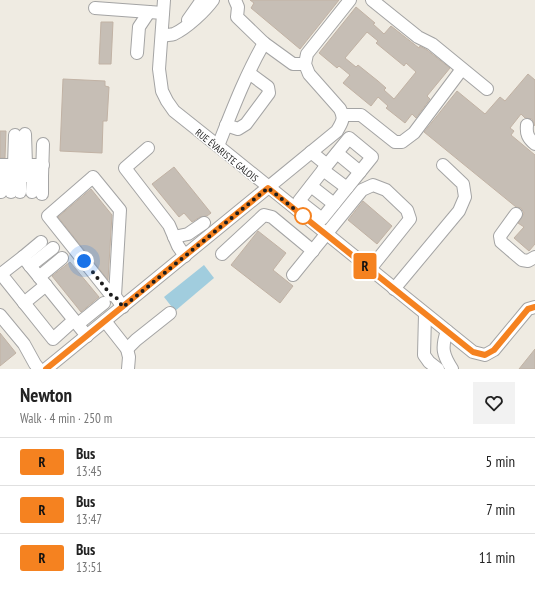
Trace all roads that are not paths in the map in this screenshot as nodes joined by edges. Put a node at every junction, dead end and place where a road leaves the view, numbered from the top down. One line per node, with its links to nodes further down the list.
1 (164, 0): 9 (street, RUE ÉVARISTE GALOIS)
2 (202, 0): 10 (street)
3 (213, 0): 10 (street)
4 (235, 0): 12 (street)
5 (350, 0): 14 (street)
6 (372, 0): 15 (street)
7 (95, 8): 8 (street)
8 (149, 12): 9 (street); 13 (street)
9 (163, 13): 11 (street, RUE ÉVARISTE GALOIS)
10 (183, 28): 11 (street)
11 (162, 36): 24 (street, RUE ÉVARISTE GALOIS)
12 (264, 43): 14 (street); 16 (street)
13 (138, 53)
14 (305, 64): 18 (street)
15 (462, 69): 17 (street); 18 (street)
16 (249, 72): 19 (street); 19 (street)
17 (488, 89)
18 (343, 115): 26 (street)
19 (226, 125): 24 (street)
20 (527, 125): 23 (street)
21 (20, 134): 30 (street)
22 (43, 144): 30 (street)
23 (535, 144)
24 (218, 146): 33 (street, RUE ÉVARISTE GALOIS)
25 (148, 148): 40 (street)
26 (311, 152): 29 (street); 33 (street)
27 (337, 153): 29 (street); 31 (street); 31 (street)
28 (443, 165): 50 (street)
29 (325, 167): 32 (street); 34 (street)
30 (17, 171): 35 (street); 35 (street); 35 (street)
31 (360, 172): 34 (street)
32 (311, 186): 36 (street); 36 (street)
33 (268, 188): 39 (street, RUE ÉVARISTE GALOIS); 45 (street)
34 (347, 188): 36 (street)
35 (21, 193)
36 (334, 204)
37 (516, 214): 46 (street)
38 (204, 223): 40 (street)
39 (326, 235): 42 (street); 47 (street, RUE ÉVARISTE GALOIS); 47 (street)
40 (174, 237): 45 (street)
41 (41, 242): 48 (street)
42 (313, 251): 44 (street); 49 (street)
43 (57, 253): 48 (street)
44 (222, 254)
45 (185, 256): 54 (street)
46 (535, 257)
47 (370, 269): 50 (street, RUE ÉVARISTE GALOIS)
48 (35, 271): 52 (street); 52 (street); 60 (street)
49 (293, 275)
50 (394, 289): 57 (street, RUE ÉVARISTE GALOIS)
51 (115, 296): 51 (street); 54 (street)
52 (24, 303): 60 (street)
53 (104, 303): 60 (street)
54 (123, 307): 59 (street)
55 (535, 307): 61 (street, RUE ÉVARISTE GALOIS)
56 (170, 313): 63 (street)
57 (425, 314): 61 (street, RUE ÉVARISTE GALOIS); 67 (street)
58 (0, 315): 64 (street)
59 (105, 321): 62 (street); 63 (street)
60 (76, 322): 62 (street)
61 (447, 332): 68 (street)
62 (87, 336): 65 (street)
63 (127, 349): 66 (street)
64 (39, 369)
65 (46, 369)
66 (128, 369)
67 (438, 369)
68 (452, 369)

